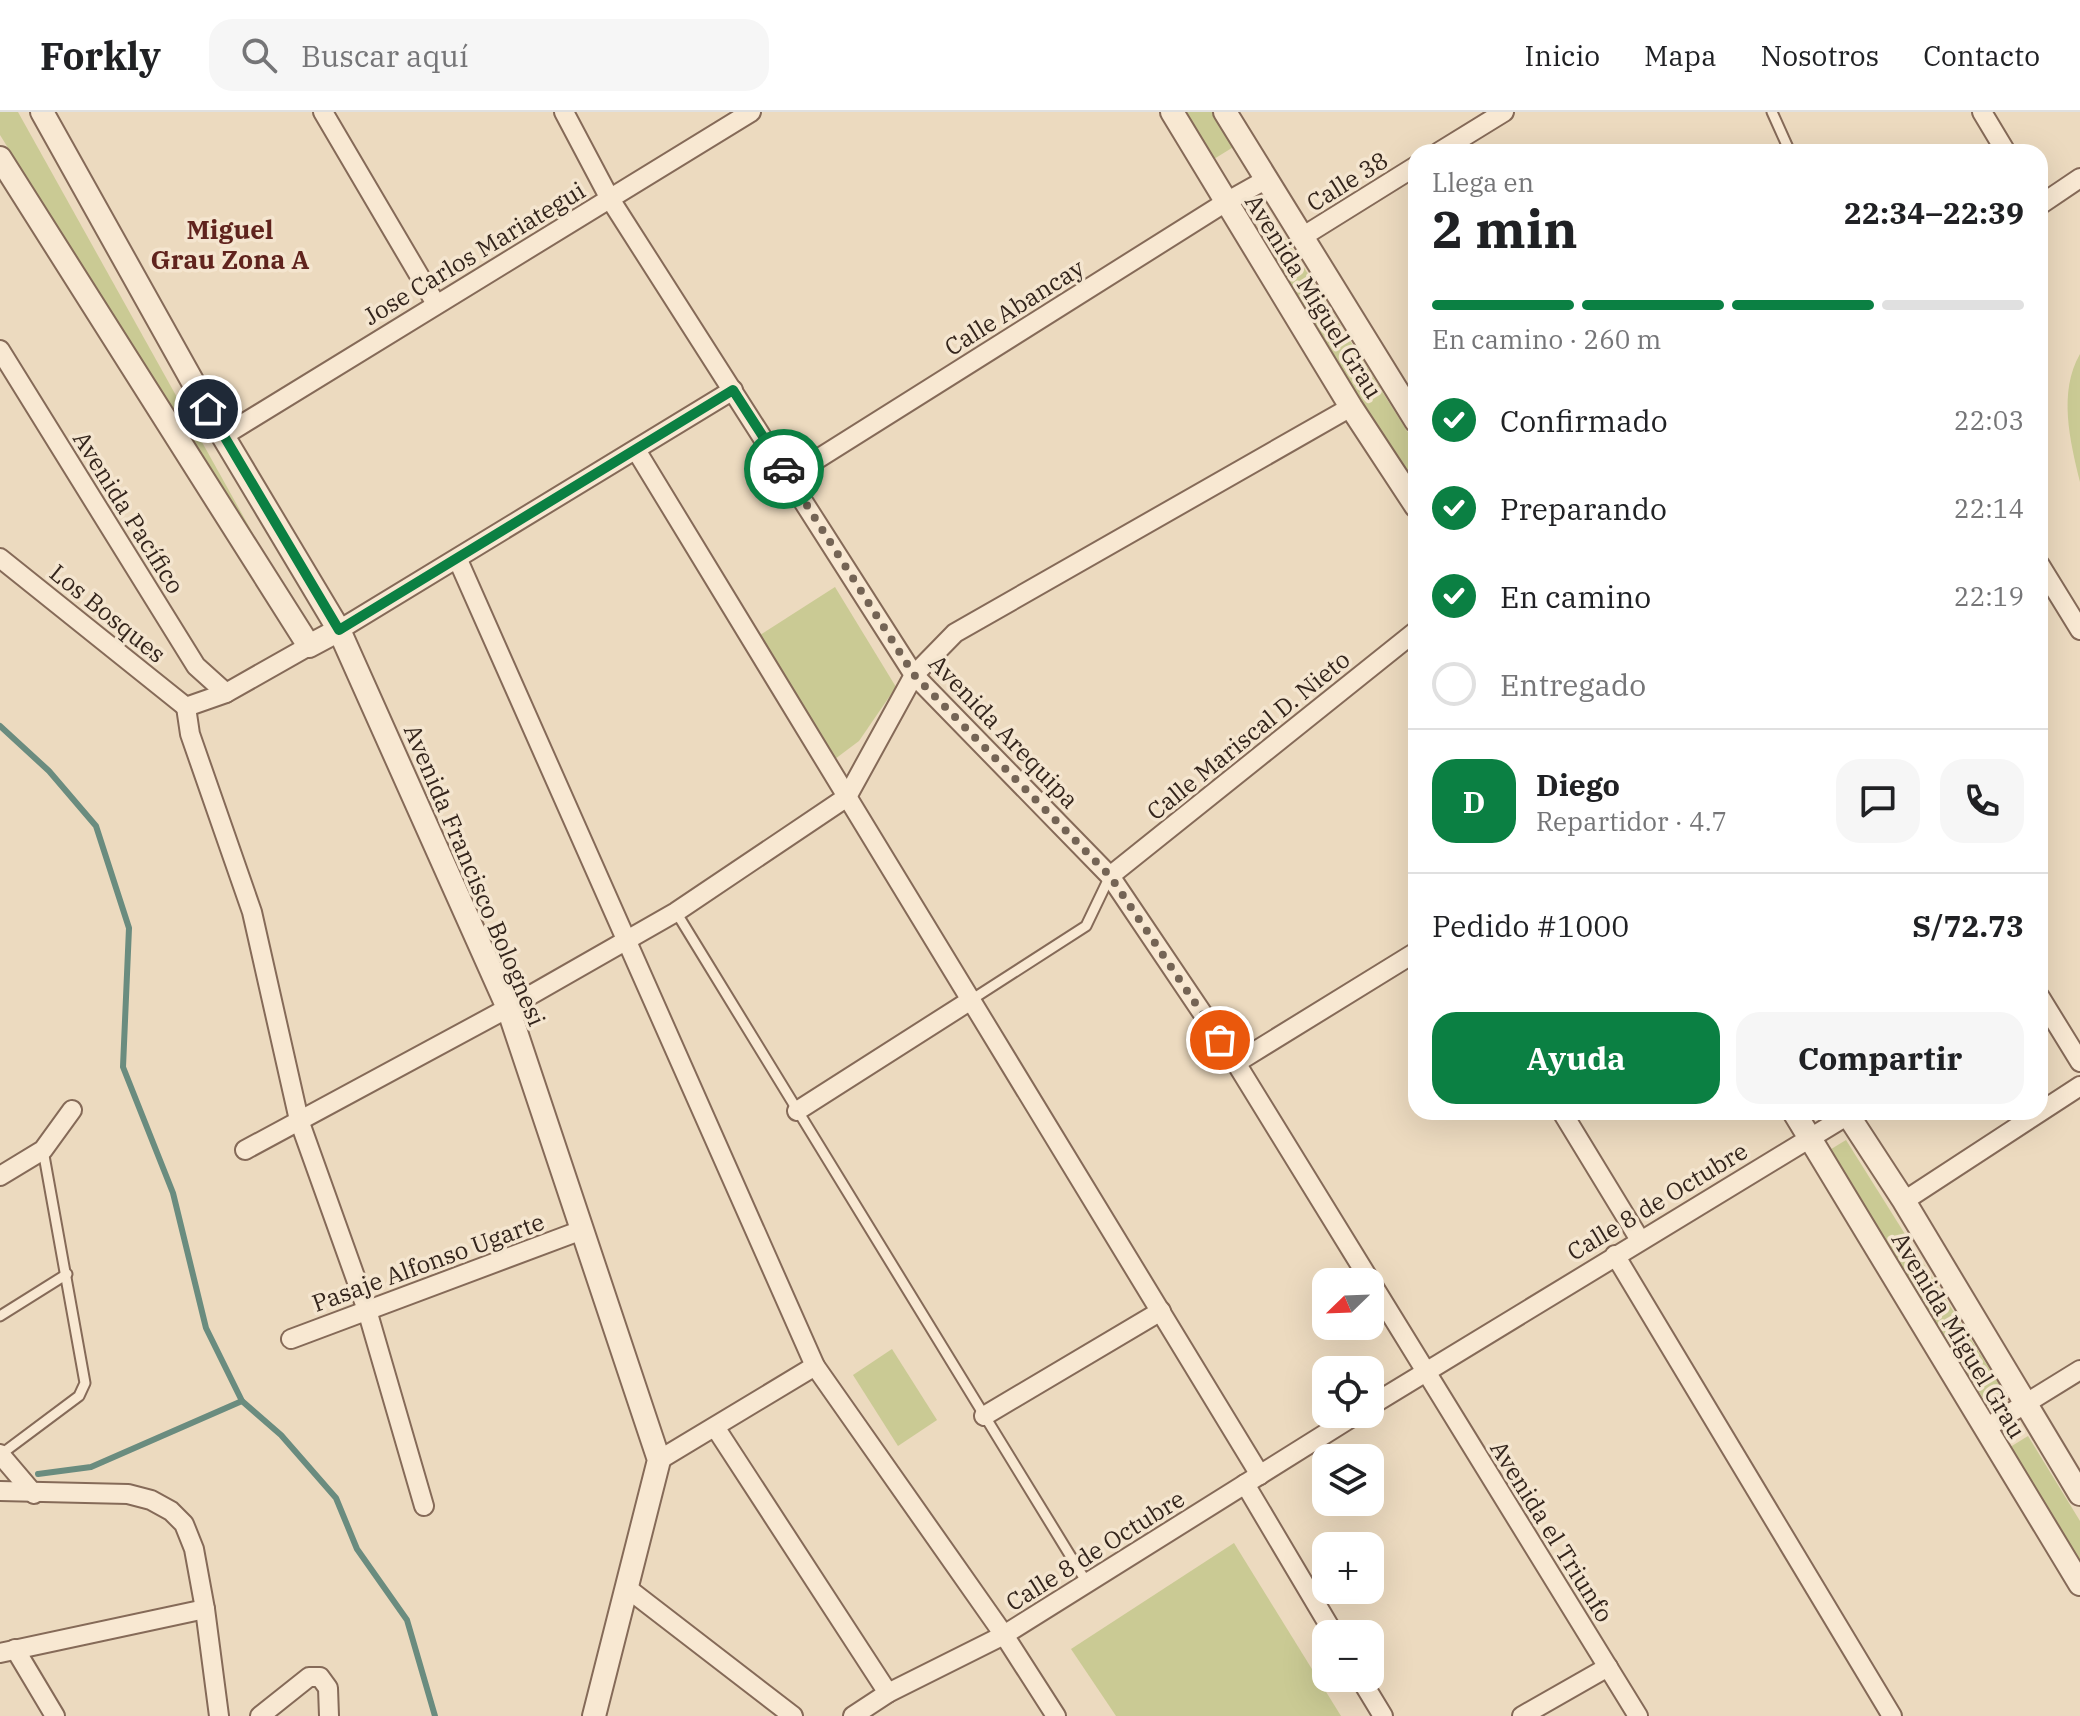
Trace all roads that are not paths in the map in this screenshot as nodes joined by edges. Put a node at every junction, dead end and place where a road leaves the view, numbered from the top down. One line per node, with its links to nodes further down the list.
1 (42, 112): 27 (street, Avenida Francisco Bolognesi)
2 (323, 112): 22 (street)
3 (564, 112): 18 (street, Avenida Arequipa)
4 (751, 112): 18 (street, Jose Carlos Mariategui)
5 (1172, 112): 20 (street, Avenida Miguel Grau)
6 (1225, 112): 17 (street, Avenida Miguel Grau)
7 (1504, 112): 10 (street)
8 (1772, 112): 12 (lane)
9 (1982, 112): 13 (street)
10 (1481, 118): 11 (street)
11 (1449, 144)
12 (1786, 144)
13 (2001, 144)
14 (0, 158): 37 (street)
15 (1408, 171): 21 (street, Calle 38)
16 (2080, 178): 19 (street)
17 (1267, 179): 20 (street, Calle Abancay); 21 (street, Avenida Miguel Grau)
18 (610, 199): 22 (street, Jose Carlos Mariategui); 24 (street, Avenida Arequipa)
19 (2048, 200)
20 (1226, 202): 25 (street, Avenida Miguel Grau); 29 (street, Calle Abancay)
21 (1302, 237): 26 (street, Avenida Miguel Grau)
22 (436, 304): 27 (street, Jose Carlos Mariategui)
23 (0, 350): 39 (street, Avenida Pacífico)
24 (733, 390): 28 (street); 29 (street, Avenida Arequipa)
25 (1351, 407): 30 (street, Avenida Miguel Grau); 38 (street)
26 (1408, 408)
27 (223, 436): 34 (street, Avenida Francisco Bolognesi)
28 (636, 450): 32 (street); 41 (street)
29 (789, 477): 38 (street, Avenida Arequipa)
30 (1408, 494)
31 (0, 558): 40 (street, Los Bosques)
32 (458, 560): 34 (street); 44 (street)
33 (2048, 578): 35 (street)
34 (339, 630): 37 (street); 47 (street, Avenida Francisco Bolognesi)
35 (2080, 630)
36 (1408, 637): 42 (street, Calle Mariscal D. Nieto)
37 (309, 646): 39 (street)
38 (914, 675): 41 (street); 42 (street, Avenida Arequipa)
39 (226, 693): 40 (street)
40 (186, 707): 55 (street)
41 (847, 797): 43 (street); 46 (street)
42 (1110, 876): 46 (lane); 50 (street, Avenida Arequipa)
43 (676, 912): 44 (street); 54 (lane)
44 (626, 940): 47 (street); 74 (street)
45 (1408, 957): 50 (street)
46 (971, 1000): 54 (street); 71 (street)
47 (508, 1008): 55 (street); 66 (street, Avenida Francisco Bolognesi)
48 (2048, 1010): 49 (street)
49 (2080, 1062)
50 (1236, 1063): 76 (street, Avenida Arequipa)
51 (2080, 1086): 52 (street)
52 (2048, 1107)
53 (72, 1110): 62 (street)
54 (797, 1111): 79 (lane)
55 (299, 1120): 63 (street); 70 (street)
56 (1567, 1120): 67 (street)
57 (1799, 1120): 61 (street, Avenida Miguel Grau)
58 (1836, 1120): 61 (street, Calle 8 de Octubre)
59 (1852, 1120): 65 (street, Avenida Miguel Grau)
60 (2028, 1120): 65 (street)
61 (1810, 1137): 67 (street, Calle 8 de Octubre); 82 (street, Avenida Miguel Grau)
62 (43, 1150): 64 (street); 69 (lane)
63 (245, 1150)
64 (0, 1176)
65 (1904, 1201): 78 (street, Avenida Miguel Grau)
66 (582, 1230): 70 (street, Pasaje Alfonso Ugarte); 84 (street, Avenida Francisco Bolognesi)
67 (1640, 1240): 68 (street, Calle 8 de Octubre)
68 (1615, 1255): 76 (street, Calle 8 de Octubre); 111 (street)
69 (67, 1274): 72 (lane); 83 (lane)
70 (367, 1310): 73 (street, Pasaje Alfonso Ugarte); 89 (street)
71 (1161, 1311): 79 (street); 85 (street)
72 (0, 1316)
73 (291, 1339)
74 (815, 1366): 80 (street); 95 (street)
75 (2080, 1370): 78 (street)
76 (1425, 1371): 77 (street, Calle 8 de Octubre); 97 (street, Avenida el Triunfo)
77 (1384, 1397)
78 (2026, 1403): 82 (street); 88 (street, Avenida Miguel Grau)
79 (984, 1416): 90 (lane)
80 (715, 1427): 84 (street); 99 (street)
81 (1334, 1428): 85 (street, Calle 8 de Octubre)
82 (1986, 1428): 91 (street, Avenida Miguel Grau)
83 (3, 1458): 87 (street)
84 (659, 1460): 92 (street)
85 (1252, 1479): 90 (street, Calle 8 de Octubre); 94 (street)
86 (0, 1491): 87 (street)
87 (32, 1491): 93 (street)
88 (2080, 1494)
89 (424, 1506)
90 (1087, 1583): 95 (street, Calle 8 de Octubre)
91 (2080, 1584)
92 (627, 1588): 104 (street); 105 (street)
93 (205, 1609): 96 (street); 101 (street)
94 (1327, 1620)
95 (1004, 1635): 99 (street, Calle 8 de Octubre); 107 (street)
96 (8, 1651): 100 (street)
97 (1608, 1667): 109 (street); 110 (street, Avenida el Triunfo)
98 (1368, 1692): 108 (street)
99 (888, 1693): 106 (street, Calle 8 de Octubre)
100 (55, 1716)
101 (219, 1716)
102 (260, 1716): 103 (street)
103 (329, 1716)
104 (594, 1716)
105 (793, 1716)
106 (853, 1716)
107 (1056, 1716)
108 (1383, 1716)
109 (1522, 1716)
110 (1638, 1716)
111 (1892, 1716)

